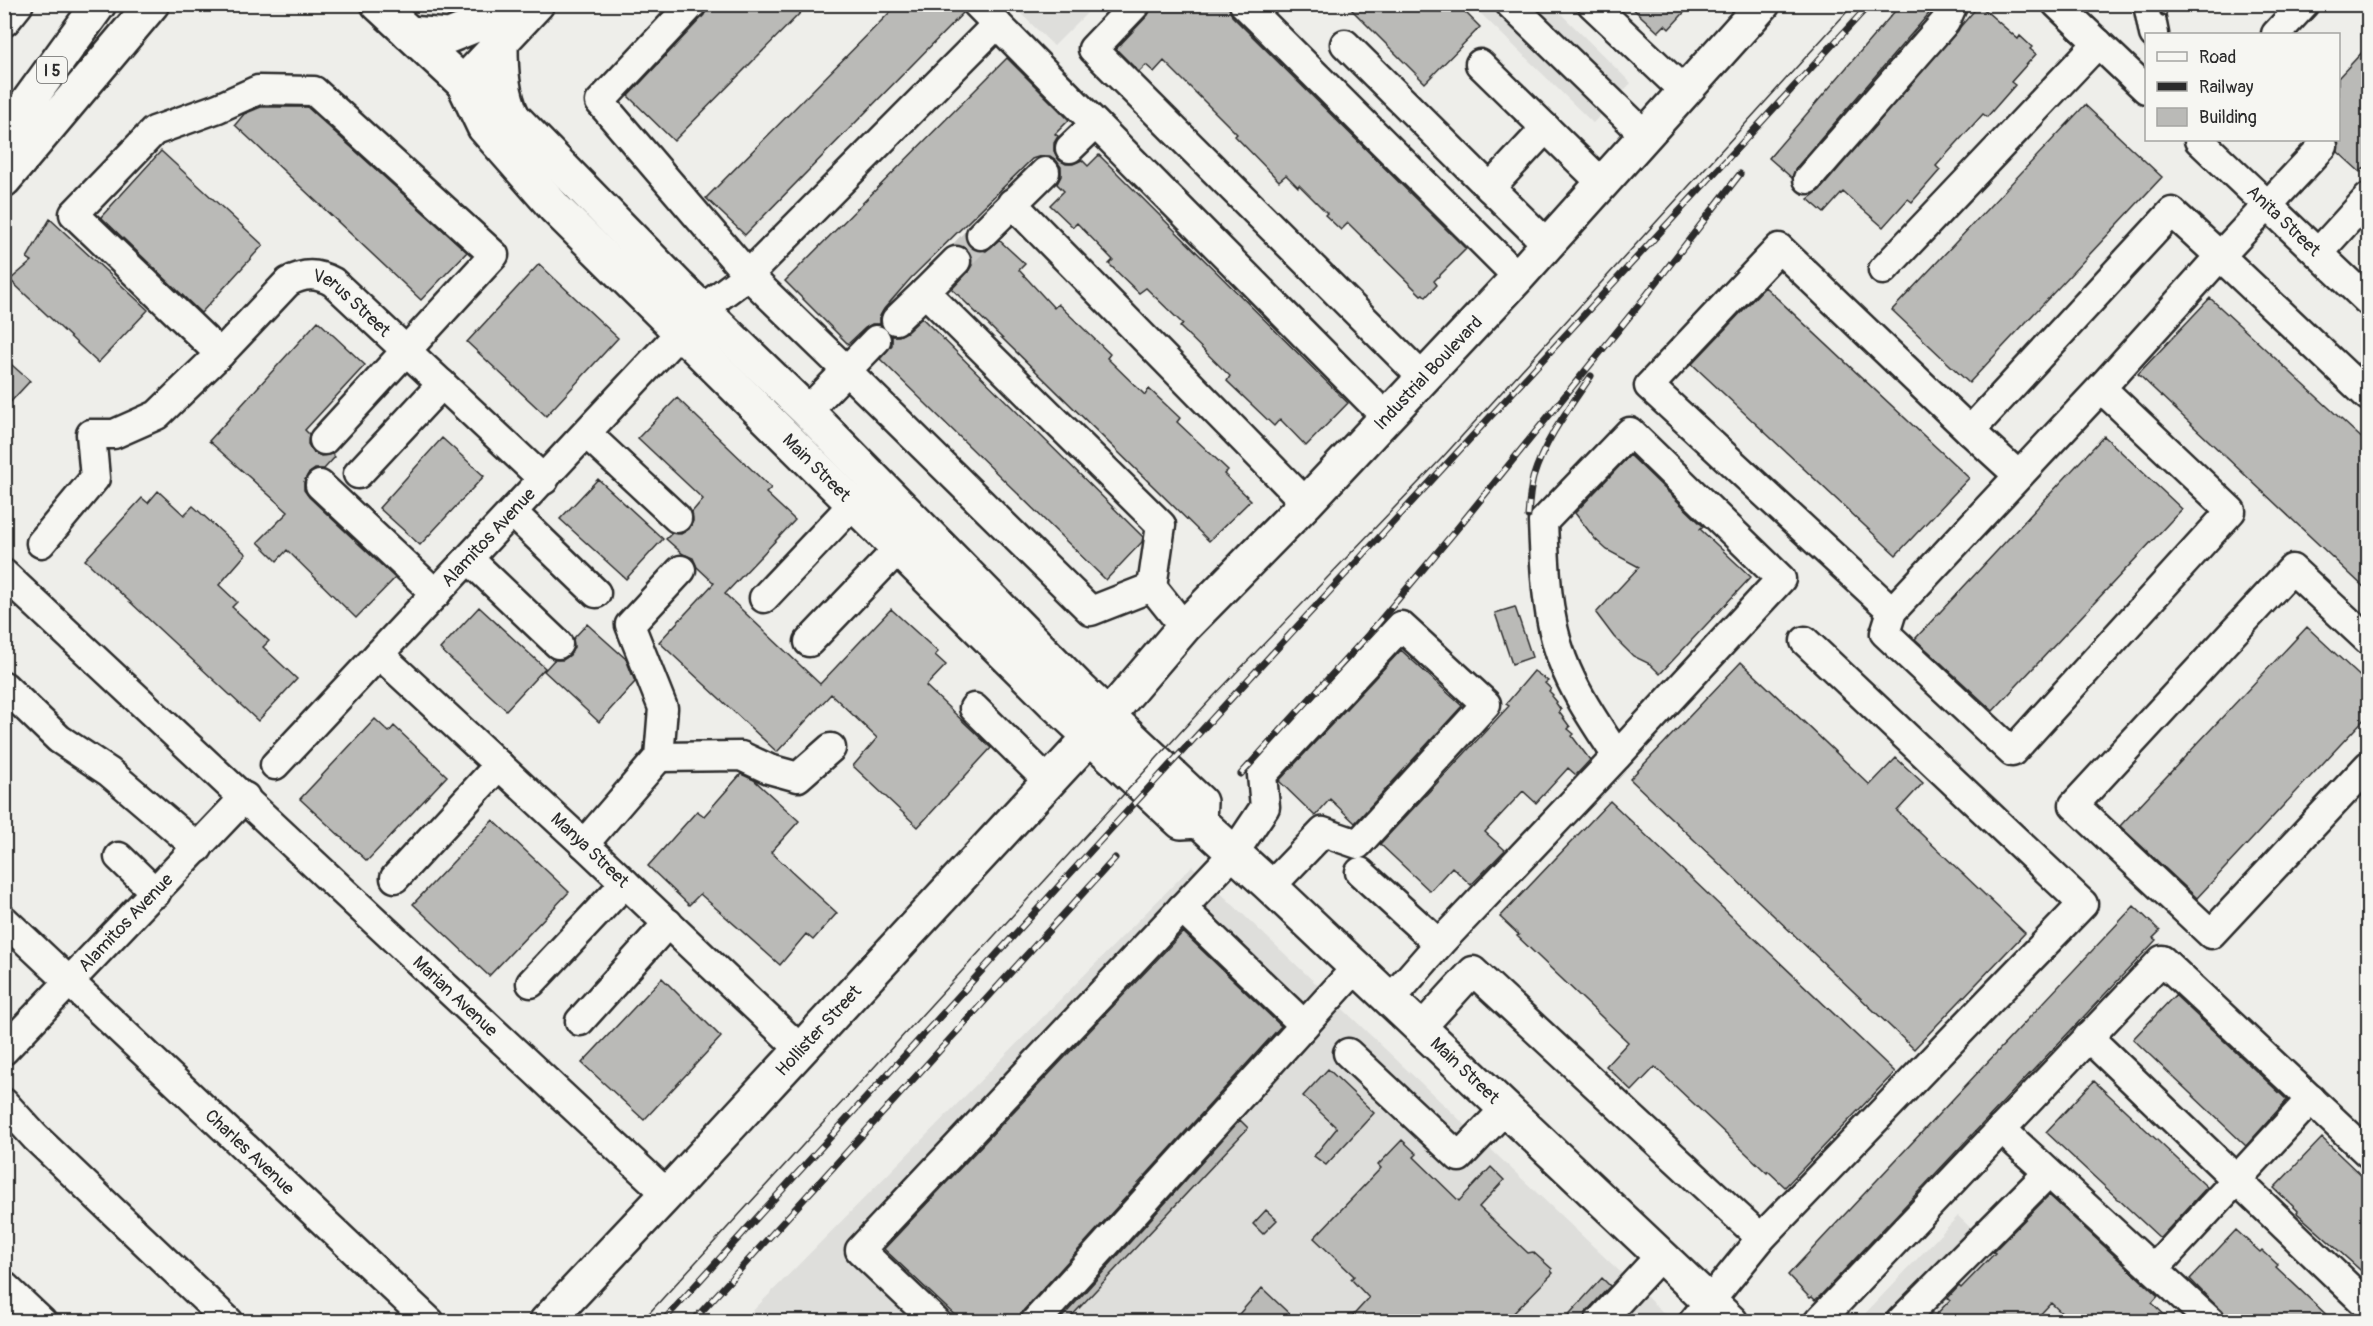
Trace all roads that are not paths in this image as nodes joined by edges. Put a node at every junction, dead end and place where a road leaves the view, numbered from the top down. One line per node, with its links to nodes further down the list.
1 (16, 4): 19 (main road)
2 (99, 4): 34 (main road, I 5)
3 (152, 4): 41 (main road)
4 (378, 4): 21 (main road, Main Street)
5 (497, 4): 21 (main road)
6 (509, 4): 28 (main road)
7 (537, 4): 26 (main road)
8 (692, 4): 53 (street)
9 (977, 4): 20 (street)
10 (1136, 4): 62 (street)
11 (1244, 4): 54 (street)
12 (1510, 4): 35 (street)
13 (1592, 4): 30 (street)
14 (1763, 4): 30 (main road, Industrial Boulevard)
15 (1953, 4): 40 (street)
16 (2058, 4): 24 (street)
17 (2148, 4): 22 (street)
18 (2304, 4): 23 (street)
19 (4, 19)
20 (997, 24): 32 (street); 53 (street, Alamitos Avenue)
21 (409, 33): 28 (main road, Main Street)
22 (2154, 33)
23 (2277, 33)
24 (2098, 43): 29 (street); 52 (street)
25 (1345, 44): 43 (street)
26 (501, 45): 28 (main road); 31 (main road)
27 (1480, 64): 33 (street)
28 (456, 76): 31 (main road, Main Street); 58 (main road, Main Street)
29 (2145, 88)
30 (1685, 92): 35 (main road, Industrial Boulevard)
31 (513, 117): 57 (main road, Main Street)
32 (1095, 124): 38 (street); 67 (street)
33 (1546, 128): 42 (street); 43 (street)
34 (4, 135)
35 (1646, 136): 42 (main road, Industrial Boulevard)
36 (2200, 141): 46 (street, Anita Street)
37 (2324, 146): 46 (street)
38 (1070, 148)
39 (1045, 172): 45 (street)
40 (1808, 179)
41 (4, 180)
42 (1603, 184): 48 (main road, Industrial Boulevard)
43 (1490, 188): 48 (street)
44 (2368, 198): 49 (street)
45 (1012, 204): 47 (street); 75 (street)
46 (2268, 205): 49 (street, Anita Street); 50 (street)
47 (981, 235)
48 (1547, 244): 54 (main road, Industrial Boulevard)
49 (2318, 253): 56 (street, Anita Street)
50 (2220, 256): 64 (street); 65 (street); 68 (street)
51 (956, 261): 55 (street)
52 (1883, 270)
53 (747, 275): 57 (street, Alamitos Avenue); 61 (street)
54 (1518, 278): 62 (main road, Industrial Boulevard)
55 (925, 292): 61 (street); 84 (street)
56 (2368, 301)
57 (702, 309): 58 (street, Alamitos Avenue); 66 (main road, Main Street)
58 (680, 334): 69 (street, Alamitos Avenue); 76 (main road, Main Street)
59 (407, 352): 60 (street, Verus Street); 60 (street); 63 (street, Verus Street); 70 (street)
60 (220, 354): 79 (street, Verus Street)
61 (846, 370): 66 (street); 84 (street)
62 (1424, 379): 67 (main road, Industrial Boulevard)
63 (441, 384): 71 (street); 73 (street, Verus Street)
64 (2101, 387): 72 (street); 88 (street)
65 (2368, 396)
66 (807, 411): 97 (main road, Main Street)
67 (1386, 417): 75 (main road, Industrial Boulevard)
68 (1970, 431): 72 (street); 88 (street)
69 (587, 434): 73 (street, Alamitos Avenue); 78 (street)
70 (324, 440)
71 (358, 474)
72 (2018, 475): 88 (street)
73 (544, 480): 77 (street, Alamitos Avenue)
74 (320, 485): 86 (street)
75 (1306, 503): 89 (main road, Industrial Boulevard)
76 (853, 504): 80 (main road, Main Street); 87 (street)
77 (513, 513): 81 (street, Alamitos Avenue); 85 (street)
78 (677, 518)
79 (41, 543)
80 (898, 549): 92 (street); 97 (main road, Main Street)
81 (469, 559): 86 (street, Alamitos Avenue); 93 (street)
82 (681, 570): 99 (street)
83 (4, 573): 105 (street, Marian Avenue)
84 (1152, 587): 89 (street)
85 (596, 593)
86 (436, 594): 94 (street, Alamitos Avenue)
87 (764, 598)
88 (1892, 611)
89 (1184, 627): 97 (main road, Industrial Boulevard)
90 (2368, 640): 103 (street)
91 (1805, 641): 138 (street)
92 (809, 642)
93 (558, 644)
94 (379, 654): 101 (street, Alamitos Avenue); 102 (street, Manya Street)
95 (4, 686): 107 (street)
96 (974, 708): 104 (street)
97 (1099, 727): 104 (main road, Hollister Street); 108 (main road, Main Street)
98 (831, 748): 99 (street)
99 (659, 756): 106 (street)
100 (1617, 756): 100 (street); 118 (street)
101 (275, 765)
102 (499, 765): 106 (street, Manya Street); 111 (street)
103 (2368, 766)
104 (1048, 781): 127 (main road, Hollister Street)
105 (245, 797): 107 (street, Alamitos Avenue); 137 (street, Marian Avenue)
106 (584, 844): 112 (street, Manya Street)
107 (198, 848): 114 (street, Alamitos Avenue)
108 (1234, 853): 113 (main road, Main Street); 113 (street); 115 (street)
109 (119, 857): 114 (street)
110 (1360, 872): 118 (street)
111 (395, 878)
112 (625, 882): 117 (street, Manya Street); 121 (street)
113 (1271, 886): 119 (main road, Main Street)
114 (156, 893): 120 (street, Alamitos Avenue)
115 (1182, 908): 124 (street); 148 (street)
116 (4, 920): 120 (street, Charles Avenue)
117 (668, 923): 123 (street); 127 (street, Manya Street)
118 (1439, 944): 122 (street)
119 (1357, 967): 122 (main road, Main Street); 124 (street)
120 (69, 983): 128 (street, Alamitos Avenue); 146 (street, Charles Avenue)
121 (531, 983)
122 (1390, 999): 125 (main road, Main Street)
123 (580, 1021)
124 (1304, 1025): 149 (street)
125 (1421, 1028): 132 (main road, Main Street); 138 (street)
126 (2088, 1037): 130 (street); 133 (street); 136 (street)
127 (800, 1049): 137 (main road, Hollister Street)
128 (4, 1050)
129 (1348, 1053): 132 (street)
130 (2311, 1099): 134 (street); 136 (street)
131 (4, 1103): 145 (street)
132 (1506, 1108): 139 (main road, Main Street)
133 (2001, 1129): 135 (street); 151 (street)
134 (2368, 1153)
135 (2048, 1173): 140 (street); 152 (street)
136 (2236, 1180): 140 (street); 142 (street)
137 (667, 1194): 147 (main road, Hollister Street)
138 (1761, 1238): 143 (street)
139 (1661, 1255): 143 (main road, Main Street); 150 (street)
140 (2154, 1269): 153 (street)
141 (4, 1286): 144 (street)
142 (2368, 1306)
143 (1711, 1315)
144 (42, 1322)
145 (228, 1322)
146 (430, 1322)
147 (546, 1322)
148 (936, 1322)
149 (1035, 1322)
150 (1599, 1322)
151 (1818, 1322)
152 (1900, 1322)
153 (2211, 1322)

